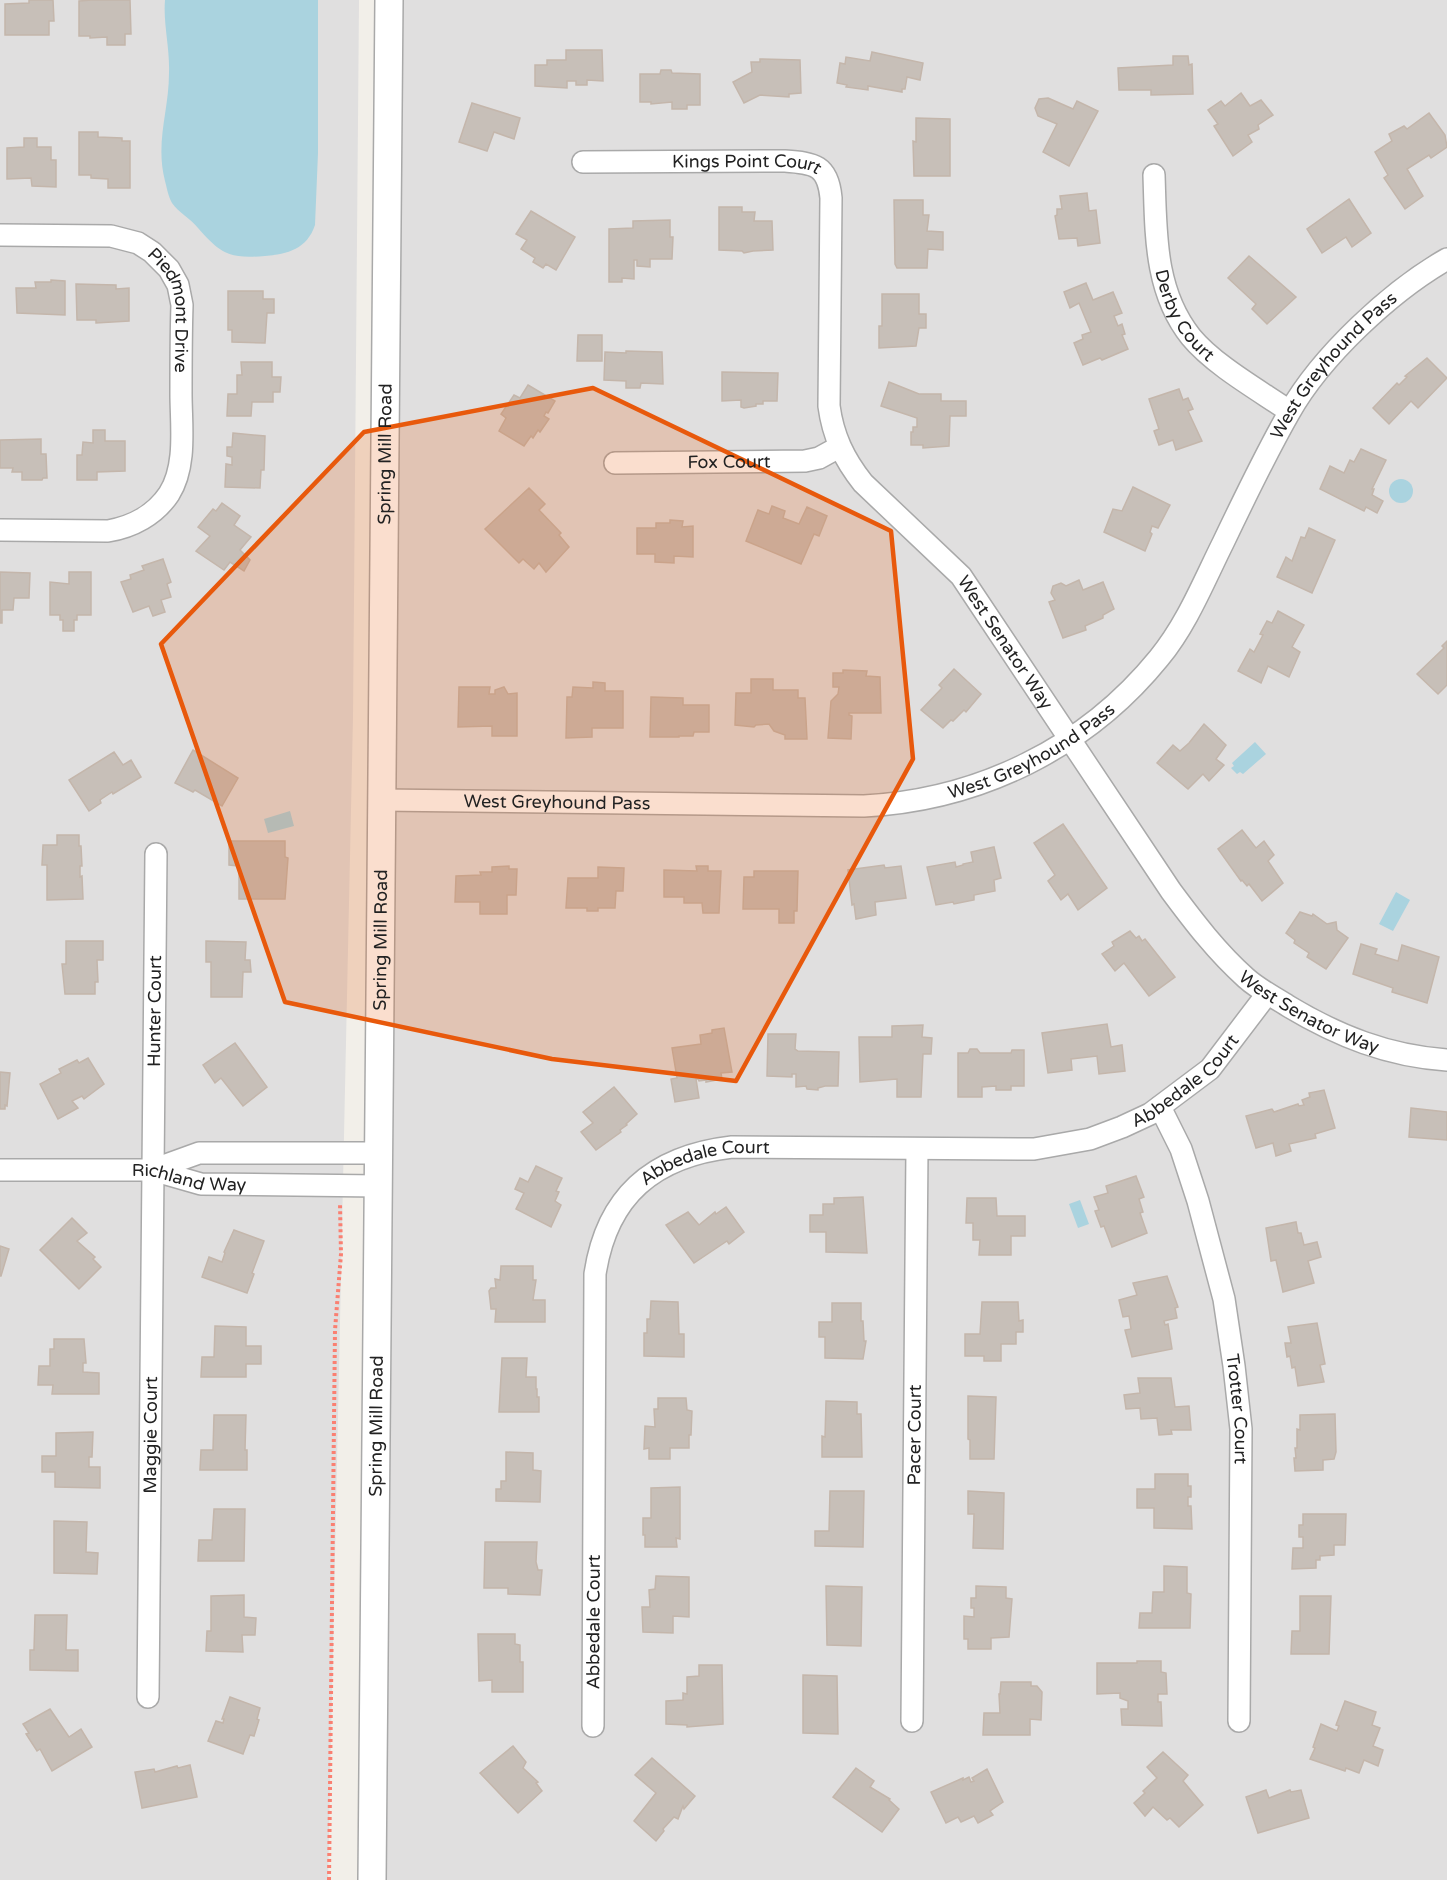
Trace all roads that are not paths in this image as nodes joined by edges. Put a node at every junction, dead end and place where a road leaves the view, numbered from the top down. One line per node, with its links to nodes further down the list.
1 (389, 0): 12 (street, Spring Mill Road)
2 (583, 162): 5 (street, Kings Point Court)
3 (1154, 175): 7 (street, Derby Court)
4 (0, 235): 10 (street, Piedmont Drive)
5 (830, 253): 8 (street, West Senator Way)
6 (1447, 259): 7 (street, West Greyhound Pass)
7 (1289, 411): 11 (street, West Greyhound Pass)
8 (839, 447): 9 (street, Fox Court); 11 (street, West Senator Way)
9 (615, 463)
10 (0, 530)
11 (1071, 739): 12 (street, West Greyhound Pass); 14 (street, West Senator Way)
12 (381, 800): 18 (street, Spring Mill Road)
13 (156, 854): 20 (street, Hunter Court)
14 (1267, 993): 15 (street, West Senator Way); 16 (street, Abbedale Court)
15 (1447, 1060)
16 (1160, 1107): 17 (street, Abbedale Court); 23 (street, Trotter Court)
17 (917, 1149): 24 (street, Pacer Court); 25 (street, Abbedale Court)
18 (379, 1153): 20 (street); 21 (street, Spring Mill Road)
19 (0, 1170): 20 (street, Richland Way)
20 (152, 1170): 21 (street, Richland Way); 22 (street, Maggie Court)
21 (379, 1186): 26 (street, Spring Mill Road)
22 (148, 1697)
23 (1239, 1720)
24 (912, 1721)
25 (593, 1726)
26 (372, 1880)

